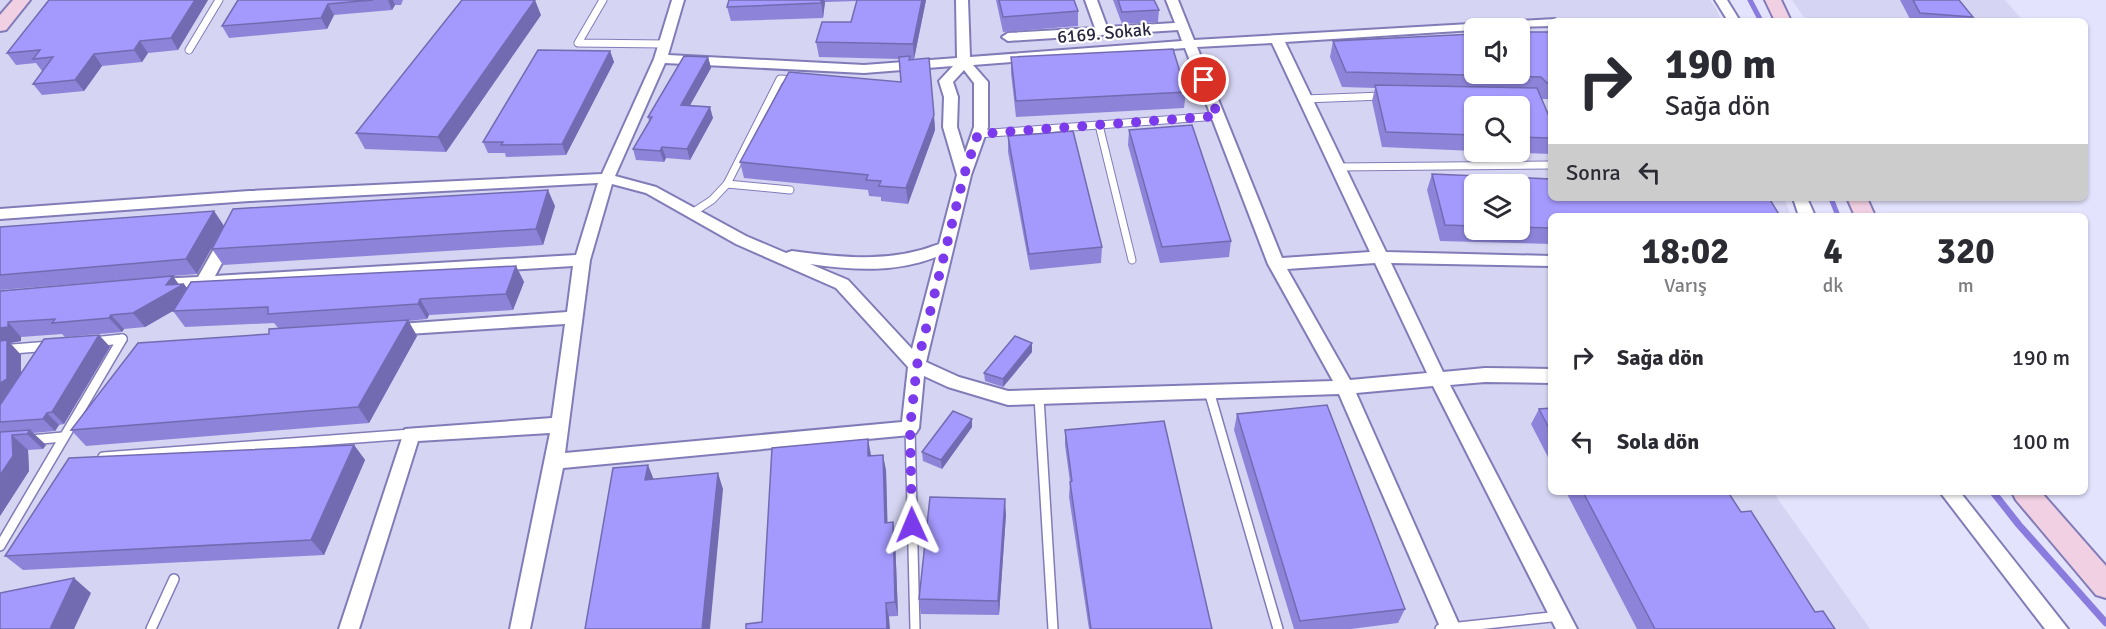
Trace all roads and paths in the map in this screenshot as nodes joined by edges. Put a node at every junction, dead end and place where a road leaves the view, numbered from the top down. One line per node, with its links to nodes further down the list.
1 (21, 0): 13 (main road)
2 (219, 0): 19 (lane)
3 (603, 0): 20 (lane)
4 (678, 0): 20 (street)
5 (962, 0): 21 (street)
6 (1091, 0): 15 (street, 6169. Sokak)
7 (1172, 0): 14 (street)
8 (1722, 0): 10 (street)
9 (1773, 0): 11 (main road)
10 (1732, 18)
11 (1782, 18)
12 (1548, 22): 17 (street, 6169. Sokak)
13 (0, 26)
14 (1182, 26): 15 (street, 6169. Sokak); 18 (street)
15 (1102, 31): 16 (street, 6169. Sokak)
16 (1008, 37)
17 (1277, 39): 18 (street, 6169. Sokak); 24 (street)
18 (1191, 44): 21 (street, 6169. Sokak); 25 (street)
19 (189, 50)
20 (662, 52): 21 (street, 6169. Sokak); 31 (street)
21 (964, 62): 27 (street); 30 (street)
22 (803, 80): 32 (lane)
23 (1386, 96): 24 (lane)
24 (1305, 99): 29 (street)
25 (1218, 116): 26 (lane); 43 (street)
26 (1099, 125): 27 (lane); 41 (lane)
27 (978, 134): 30 (street)
28 (1548, 165): 29 (lane)
29 (1337, 167): 39 (street)
30 (964, 175): 37 (street)
31 (607, 178): 34 (street); 35 (street); 40 (street)
32 (727, 184): 33 (lane); 35 (lane)
33 (790, 190)
34 (249, 196): 36 (street); 44 (street)
35 (692, 213): 38 (street)
36 (0, 214)
37 (946, 247): 38 (street); 51 (street)
38 (773, 254): 51 (street)
39 (1380, 257): 42 (street); 43 (street); 53 (street)
40 (582, 260): 44 (street); 46 (street)
41 (1132, 260)
42 (1548, 261)
43 (1276, 264): 54 (street)
44 (204, 281): 45 (street)
45 (147, 286)
46 (573, 318): 47 (street); 57 (street)
47 (370, 331)
48 (78, 343): 60 (lane)
49 (56, 345): 50 (lane)
50 (0, 350)
51 (917, 365): 56 (street); 58 (street)
52 (1548, 376): 53 (street)
53 (1438, 379): 54 (street); 69 (street)
54 (1345, 387): 55 (street); 76 (street)
55 (1209, 391): 56 (street); 75 (lane)
56 (1039, 397): 74 (lane)
57 (560, 425): 59 (street); 63 (street)
58 (910, 428): 63 (street); 73 (lane)
59 (411, 434): 62 (lane); 71 (street)
60 (63, 437): 61 (lane); 66 (lane)
61 (21, 440)
62 (97, 458)
63 (555, 461): 72 (street)
64 (1952, 495): 77 (street)
65 (2028, 495): 68 (main road)
66 (0, 546)
67 (174, 579): 70 (lane)
68 (2106, 586)
69 (1564, 622): 76 (lane)
70 (152, 629)
71 (349, 629)
72 (520, 629)
73 (915, 629)
74 (1053, 629)
75 (1278, 629)
76 (1447, 629)
77 (2058, 629)

